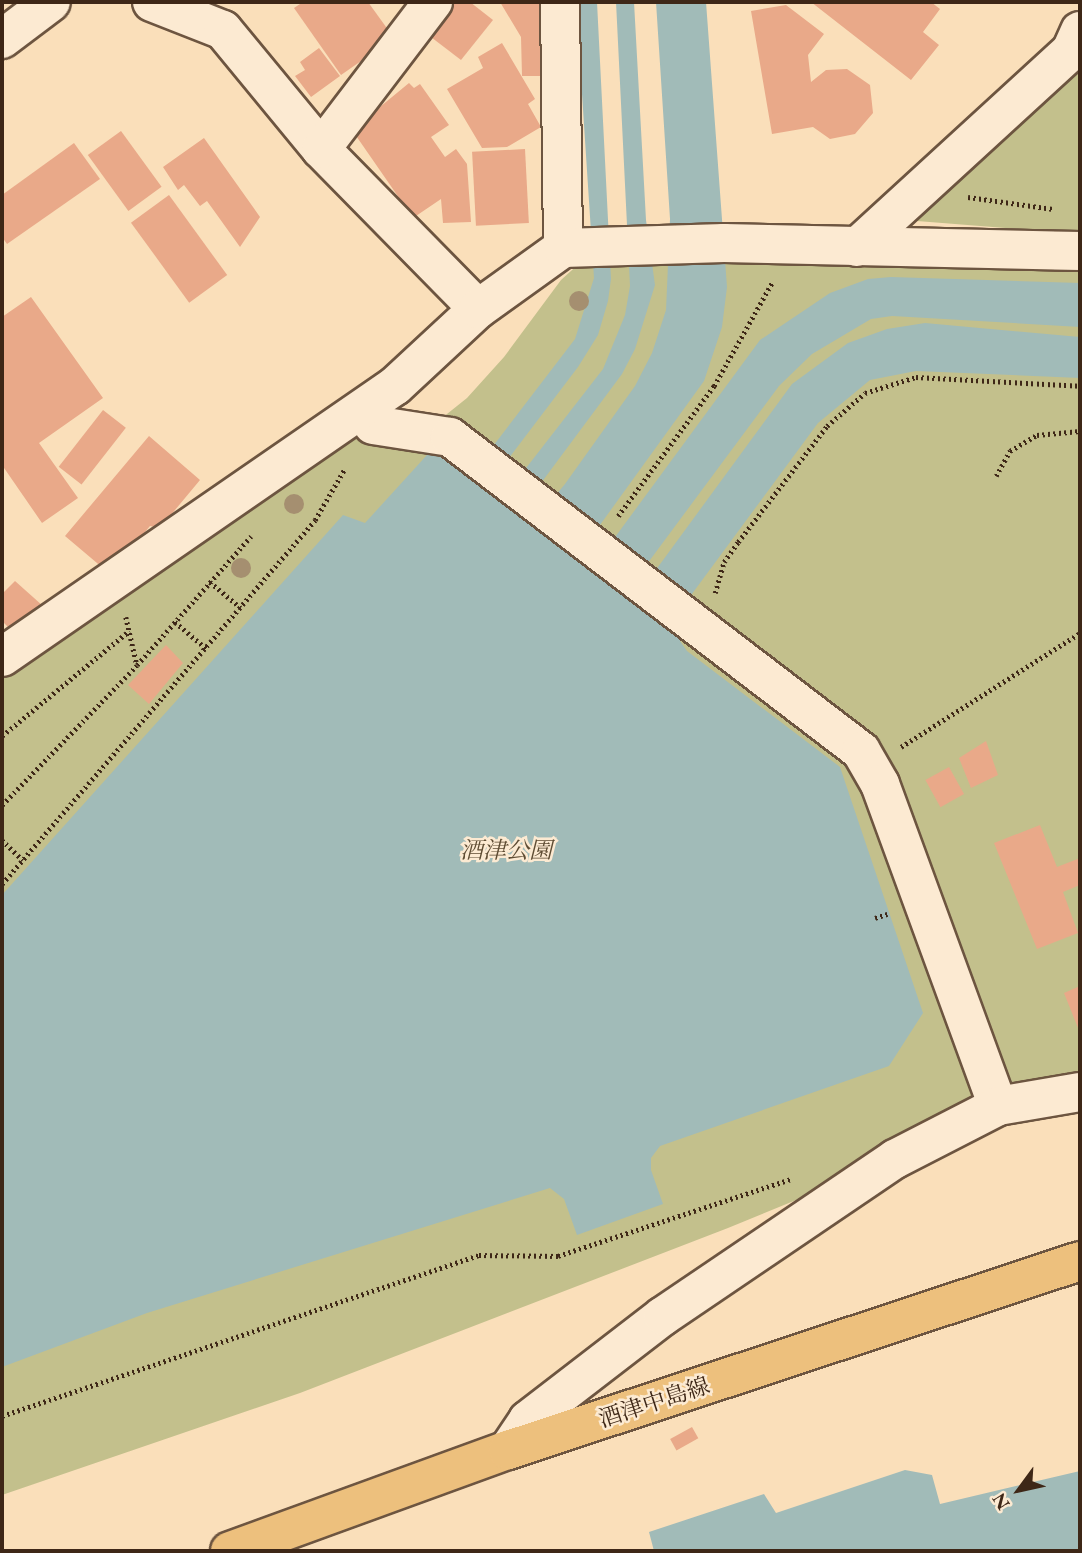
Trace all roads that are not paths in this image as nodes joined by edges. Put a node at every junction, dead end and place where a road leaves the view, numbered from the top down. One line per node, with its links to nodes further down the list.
1 (51, 2): 6 (street)
2 (152, 2): 7 (street)
3 (433, 2): 7 (street)
4 (560, 2): 8 (street)
5 (1080, 31): 9 (street)
6 (2, 39)
7 (321, 149): 11 (street)
8 (573, 247): 9 (street); 11 (street)
9 (857, 247): 10 (street)
10 (1080, 251)
11 (478, 309): 13 (street)
12 (373, 425): 15 (street)
13 (2, 657)
14 (1080, 1092): 15 (street)
15 (998, 1106): 17 (street)
16 (1080, 1261): 17 (main road, 酒津中島線)
17 (508, 1450): 18 (main road, 酒津中島線)
18 (230, 1551)

